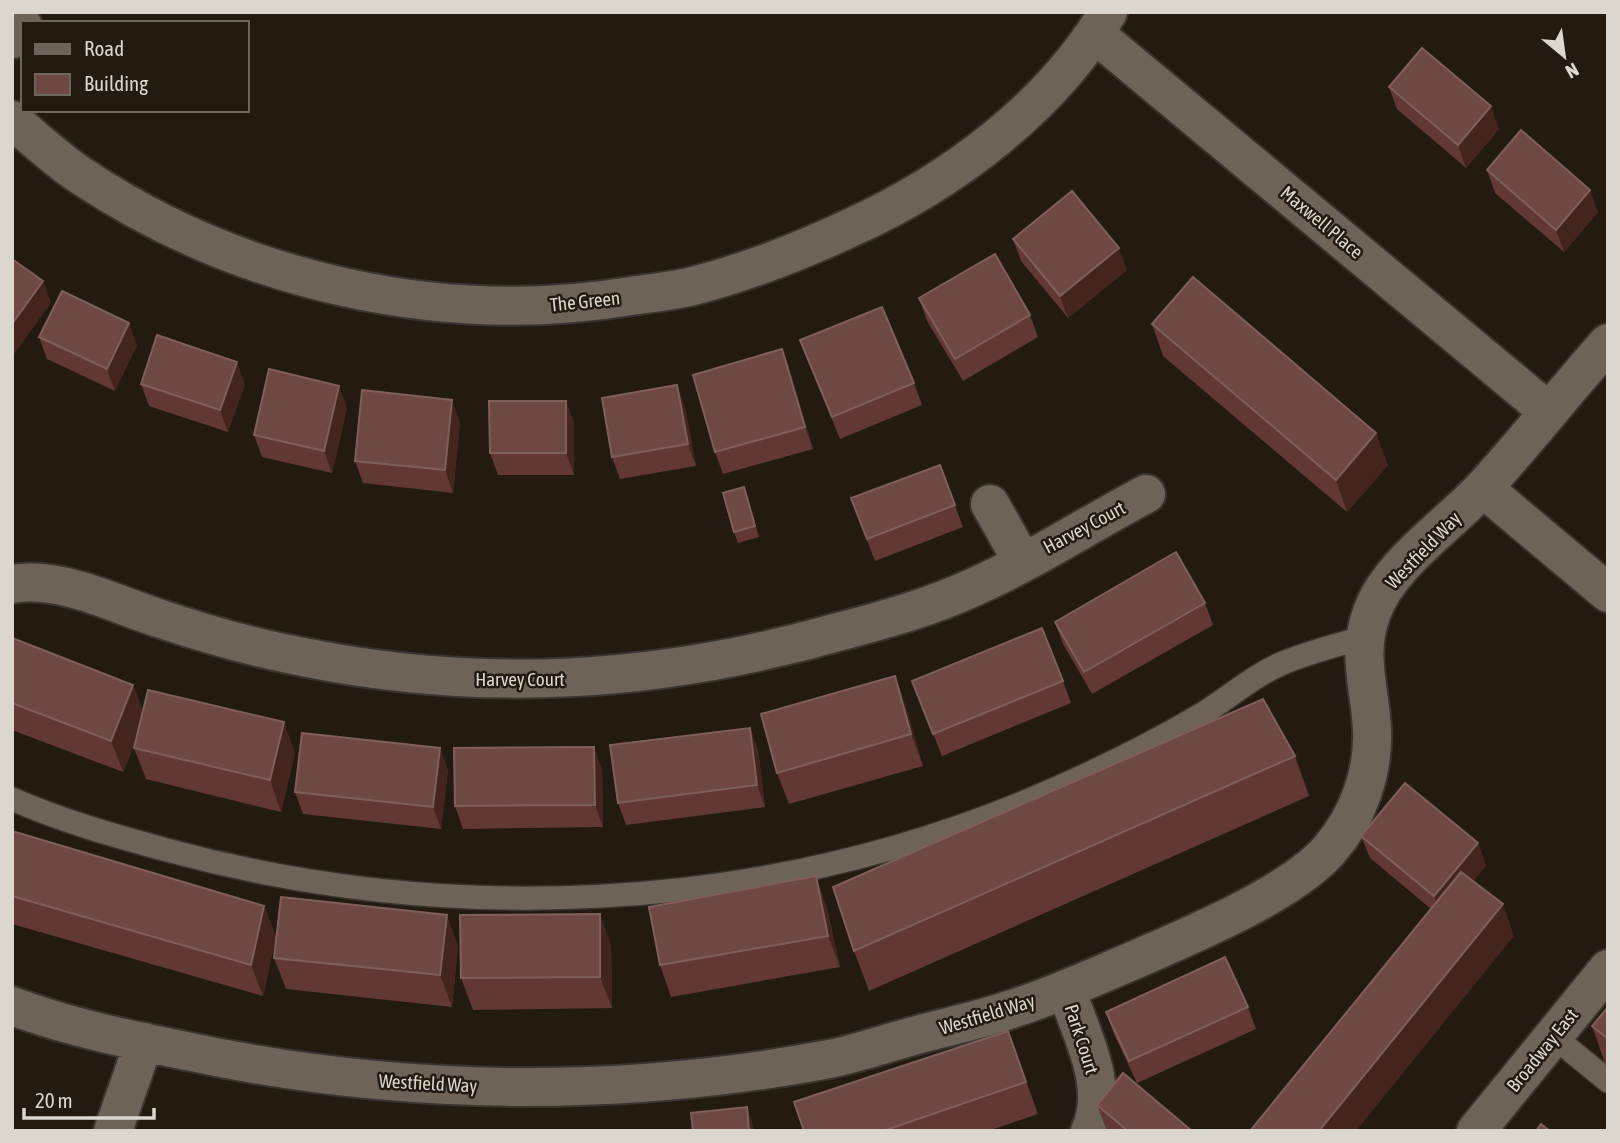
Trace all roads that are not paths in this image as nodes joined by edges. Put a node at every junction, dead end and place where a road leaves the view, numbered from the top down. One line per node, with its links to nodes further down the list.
1 (1102, 23): 2 (street, The Green); 4 (street, Maxwell Place)
2 (12, 120)
3 (1608, 343): 4 (street, Westfield Way)
4 (1548, 411): 5 (street, Westfield Way)
5 (1483, 488): 10 (street); 11 (street, Westfield Way)
6 (1146, 494): 8 (street, Harvey Court)
7 (990, 503): 8 (street, Harvey Court)
8 (1021, 561): 9 (street, Harvey Court)
9 (12, 584)
10 (1608, 593)
11 (1365, 637): 12 (lane); 14 (street, Westfield Way)
12 (12, 799)
13 (1608, 969): 16 (street, Broadway East)
14 (1066, 989): 17 (street, Westfield Way); 20 (street, Park Court)
15 (12, 1006): 17 (street, Westfield Way)
16 (1553, 1036): 18 (lane); 21 (street, Broadway East)
17 (144, 1042): 19 (street)
18 (1608, 1081)
19 (113, 1131)
20 (1090, 1131)
21 (1476, 1131)

